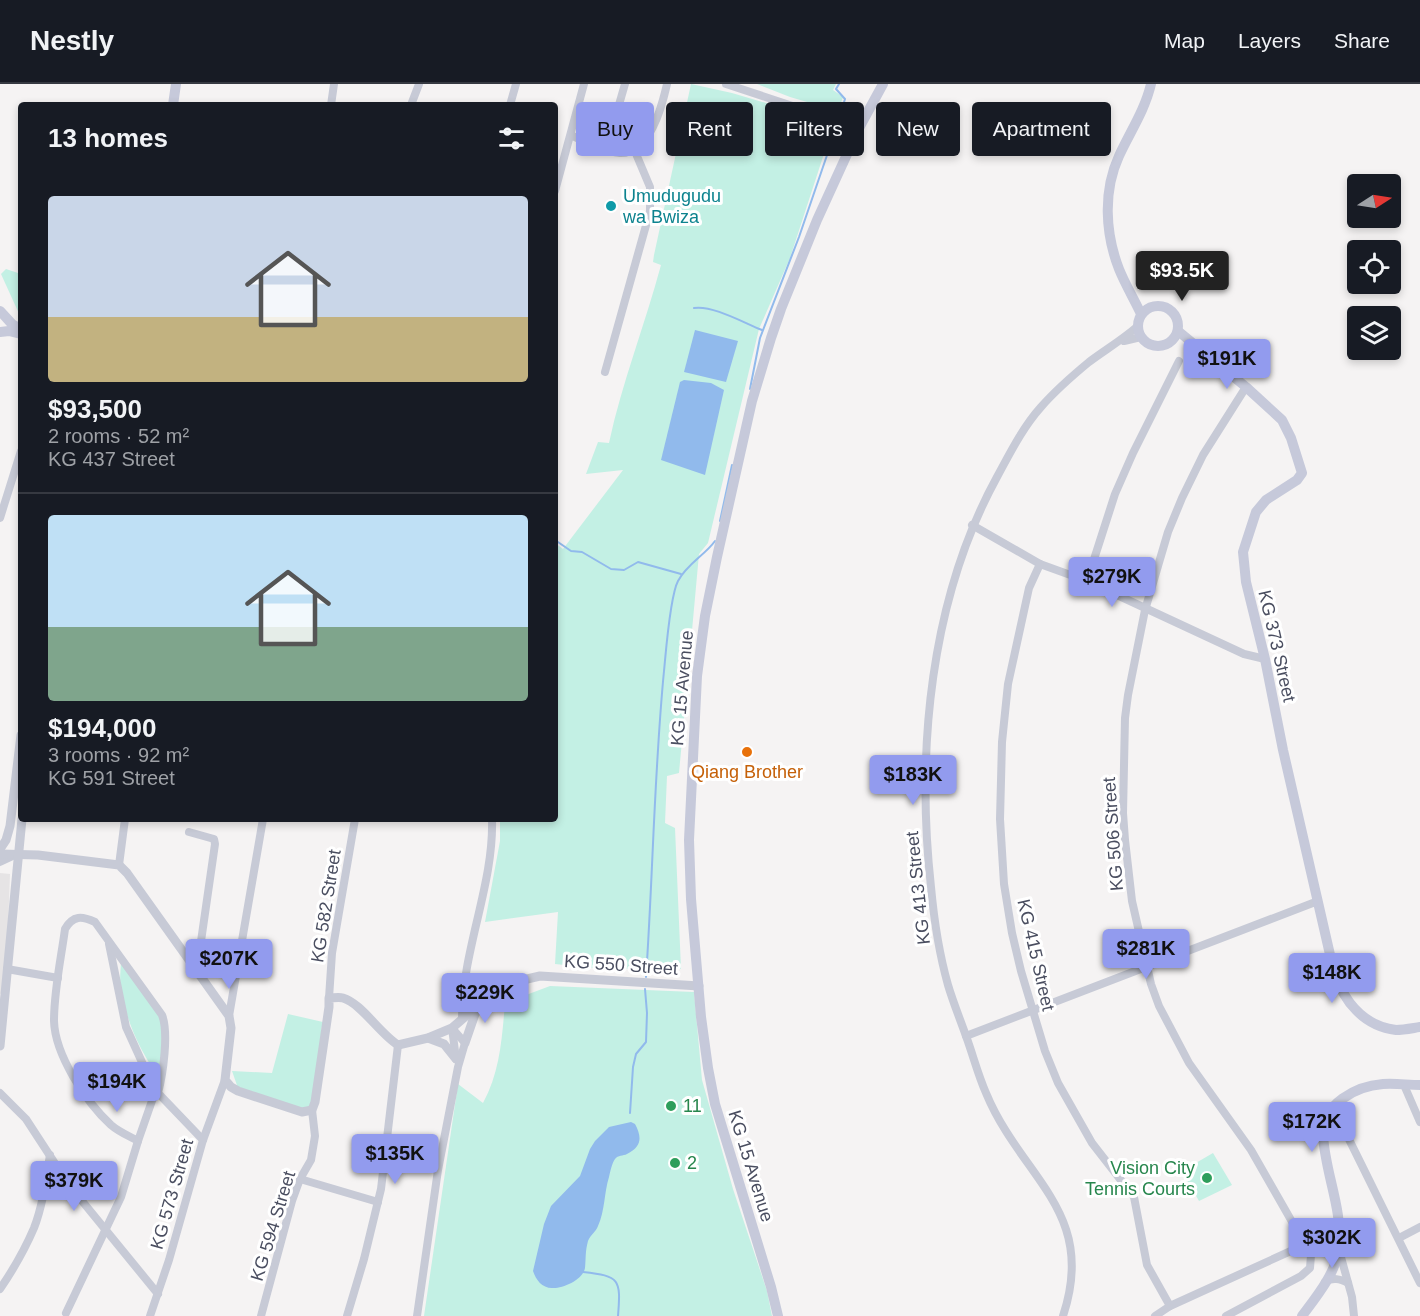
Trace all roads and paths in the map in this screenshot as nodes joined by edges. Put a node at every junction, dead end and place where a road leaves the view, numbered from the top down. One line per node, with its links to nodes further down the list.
1 (176, 84): 11 (main road)
2 (334, 84): 12 (street)
3 (419, 84): 13 (street)
4 (516, 84): 14 (street)
5 (584, 84): 19 (street)
6 (625, 84): 15 (street)
7 (667, 84): 18 (street)
8 (726, 84): 16 (street)
9 (883, 84): 17 (main road, KG 15 Avenue)
10 (1151, 84): 25 (main road)
11 (173, 102)
12 (331, 102)
13 (412, 102)
14 (511, 102)
15 (620, 102)
16 (780, 102)
17 (864, 119)
18 (654, 123)
19 (571, 135): 20 (street); 23 (street)
20 (576, 137)
21 (637, 156): 32 (street)
22 (846, 156): 60 (main road, KG 15 Avenue)
23 (558, 180)
24 (0, 311): 26 (main road)
25 (1146, 311): 28 (main road); 30 (main road)
26 (18, 327)
27 (0, 332): 29 (main road)
28 (1139, 332): 30 (main road); 36 (street, KG 413 Street)
29 (18, 333)
30 (1175, 336): 33 (main road)
31 (1179, 361): 38 (street)
32 (605, 372)
33 (1246, 387): 39 (street, KG 506 Street); 40 (main road, KG 373 Street)
34 (18, 461): 35 (street)
35 (0, 519)
36 (972, 525): 37 (street); 69 (street, KG 413 Street)
37 (1040, 564): 38 (street); 64 (street, KG 415 Street)
38 (1087, 582): 39 (street)
39 (1145, 610): 40 (street); 56 (street, KG 506 Street)
40 (1265, 659): 54 (main road, KG 373 Street)
41 (18, 760): 47 (street)
42 (125, 822): 53 (street)
43 (262, 822): 65 (street)
44 (354, 822): 63 (street, KG 582 Street)
45 (492, 822): 66 (street)
46 (22, 824): 51 (street)
47 (10, 826): 49 (street); 51 (street)
48 (189, 832): 58 (street)
49 (0, 849)
50 (0, 854): 51 (street)
51 (18, 854): 52 (street); 53 (street); 57 (street)
52 (0, 862)
53 (118, 865): 58 (street)
54 (1318, 901): 56 (street); 67 (main road, KG 373 Street)
55 (109, 943): 59 (street); 79 (street); 79 (street)
56 (1146, 966): 64 (street); 91 (street, KG 506 Street)
57 (7, 969): 59 (street); 61 (street)
58 (197, 969): 65 (street)
59 (58, 978): 84 (street)
60 (699, 987): 62 (street, KG 550 Street); 104 (main road, KG 15 Avenue)
61 (2, 995): 73 (street)
62 (486, 997): 66 (street, KG 550 Street); 71 (street)
63 (329, 998): 72 (street); 81 (street)
64 (1033, 1011): 69 (street); 98 (street, KG 415 Street)
65 (229, 1016): 75 (street)
66 (462, 1018): 68 (street, KG 550 Street)
67 (1420, 1027)
68 (452, 1028): 70 (street, KG 550 Street); 71 (street); 74 (street)
69 (966, 1036): 105 (street, KG 413 Street)
70 (428, 1038): 72 (street, KG 550 Street); 74 (street)
71 (465, 1043): 74 (street)
72 (398, 1045): 87 (street)
73 (0, 1046)
74 (457, 1063): 103 (street)
75 (225, 1080): 81 (street); 83 (street, KG 573 Street)
76 (1404, 1085): 77 (main road); 80 (main road); 82 (street)
77 (1420, 1085)
78 (0, 1093): 85 (street)
79 (157, 1093): 83 (street); 84 (street)
80 (1333, 1107): 90 (street); 92 (main road)
81 (312, 1110): 86 (street, KG 594 Street)
82 (1420, 1122)
83 (203, 1140): 97 (street, KG 573 Street)
84 (138, 1141): 89 (street)
85 (50, 1155): 89 (street); 96 (street)
86 (300, 1179): 87 (street); 101 (street, KG 594 Street)
87 (378, 1202): 102 (street)
88 (1420, 1227): 90 (street)
89 (106, 1232): 97 (street); 99 (street)
90 (1399, 1238): 95 (street)
91 (1304, 1245): 98 (street); 107 (street, KG 506 Street)
92 (1339, 1249): 93 (main road); 94 (street)
93 (1325, 1282): 94 (street); 108 (main road)
94 (1348, 1283): 109 (street)
95 (1420, 1283)
96 (0, 1289)
97 (158, 1294): 100 (street, KG 573 Street)
98 (1170, 1306): 106 (street)
99 (66, 1313)
100 (150, 1316)
101 (261, 1316)
102 (347, 1316)
103 (417, 1316)
104 (778, 1316)
105 (1063, 1316)
106 (1155, 1316)
107 (1226, 1316)
108 (1302, 1316)
109 (1354, 1316)

